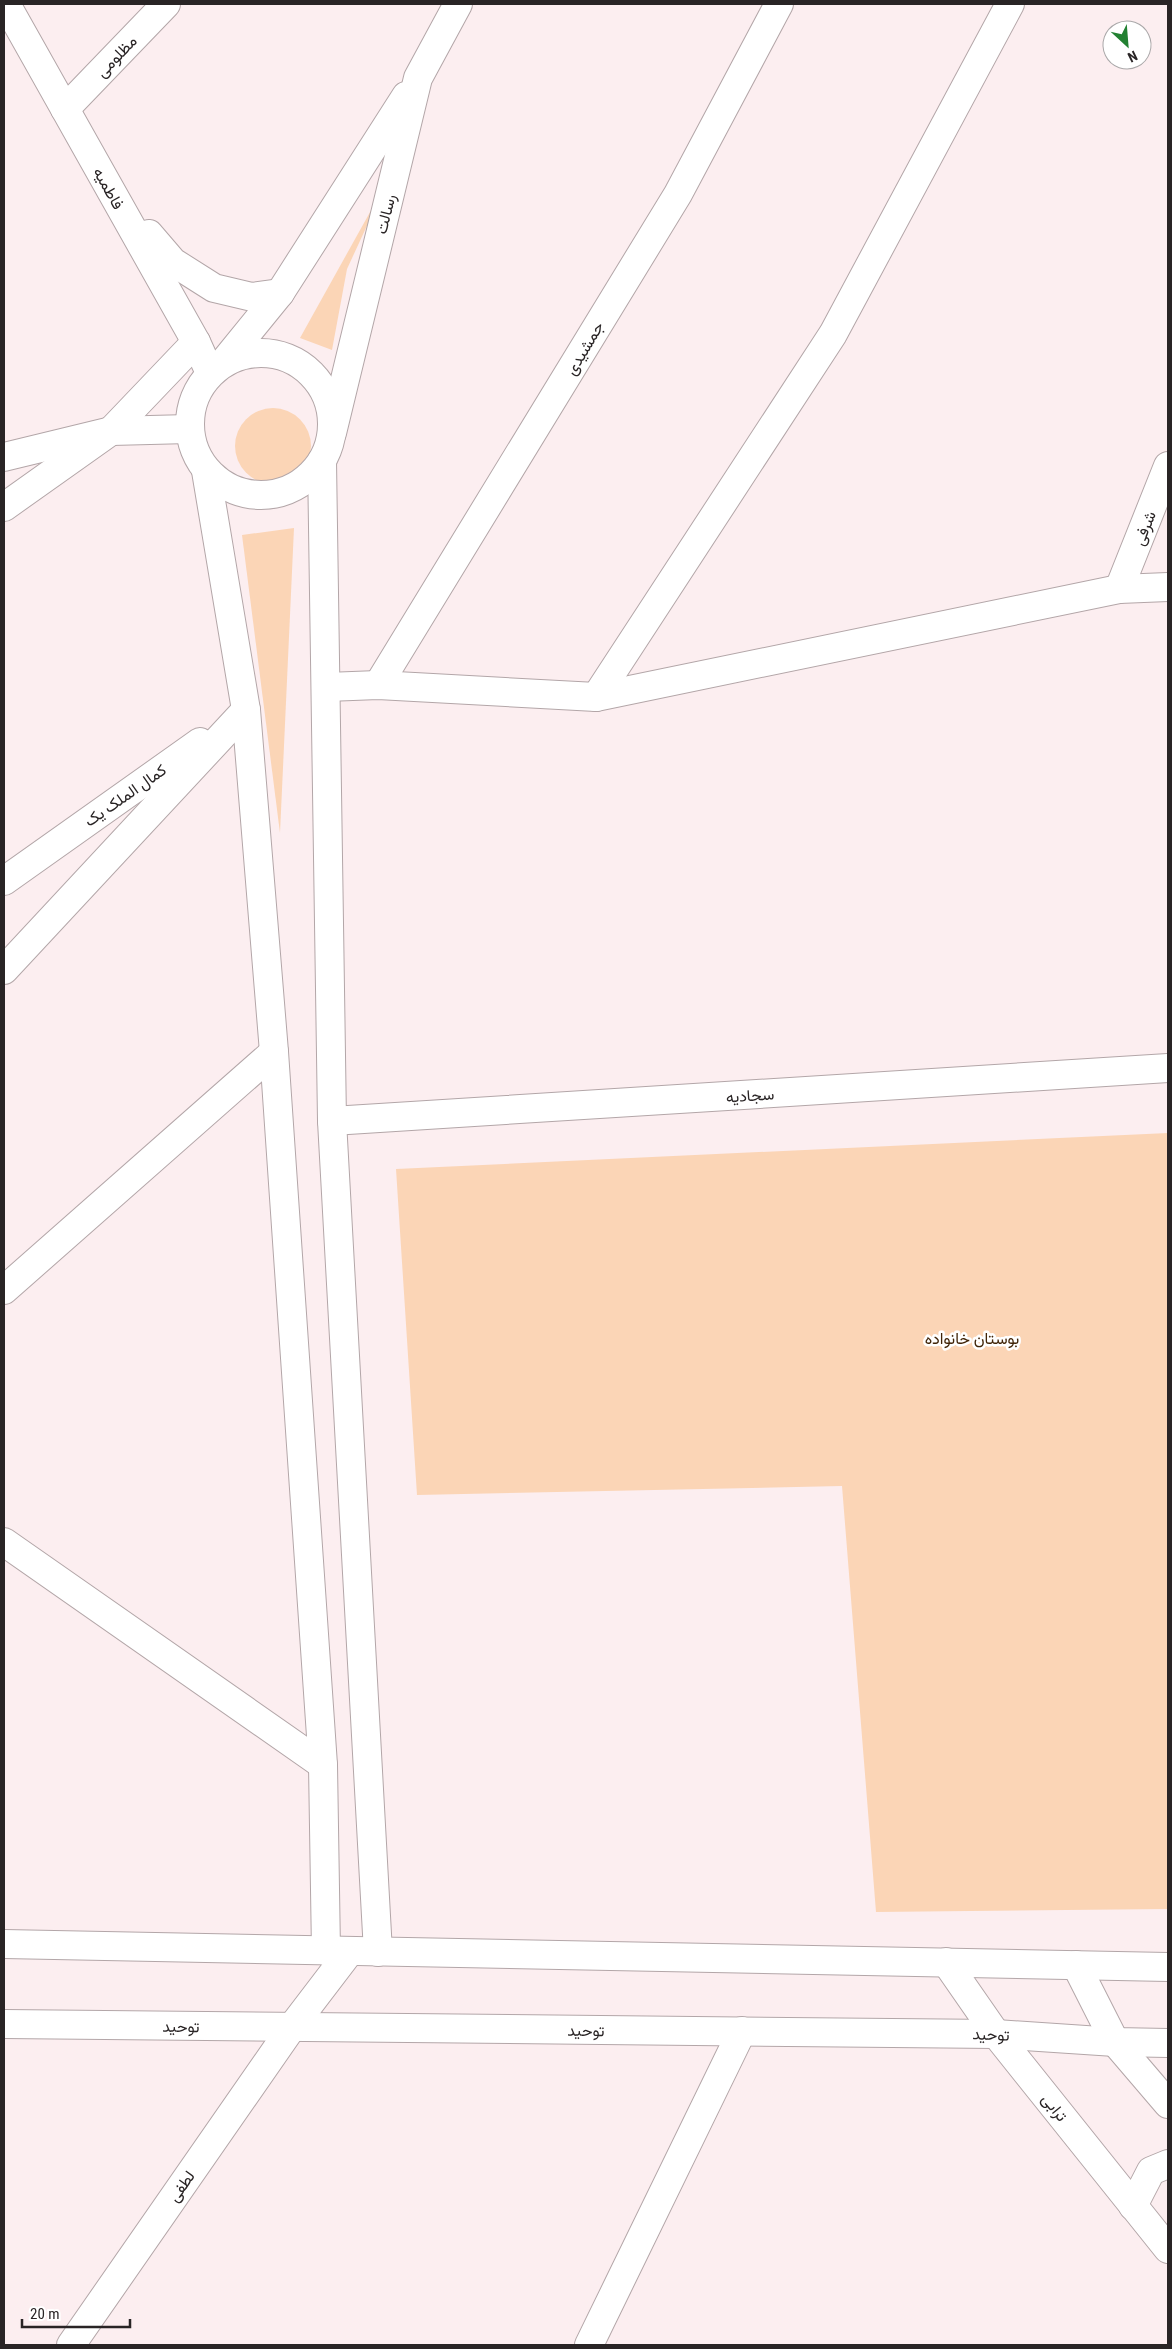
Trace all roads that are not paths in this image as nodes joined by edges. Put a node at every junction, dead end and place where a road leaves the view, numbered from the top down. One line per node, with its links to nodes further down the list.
1 (6, 4): 7 (street, فاطمیه)
2 (166, 4): 7 (street, مظلومی)
3 (458, 4): 6 (street, رسالت)
4 (779, 4): 22 (street, جمشیدی)
5 (1010, 4): 24 (street)
6 (418, 78): 9 (street); 14 (street, رسالت)
7 (65, 109): 8 (street, فاطمیه)
8 (108, 185): 9 (street); 10 (street, فاطمیه)
9 (280, 293): 11 (street)
10 (196, 342): 11 (street, فاطمیه); 13 (street)
11 (216, 368): 12 (street); 14 (street)
12 (189, 430): 13 (street); 18 (street)
13 (111, 431): 15 (street); 19 (street)
14 (332, 433): 16 (street)
15 (4, 457)
16 (322, 461): 18 (street); 23 (street)
17 (1168, 466): 21 (street, شرفی)
18 (206, 471): 25 (street)
19 (4, 507)
20 (1168, 587): 21 (street)
21 (1119, 588): 24 (street)
22 (378, 685): 23 (street); 24 (street)
23 (327, 688): 30 (street)
24 (596, 697)
25 (246, 710): 26 (street, کمال الملک یک); 27 (street); 28 (street)
26 (4, 881)
27 (4, 970)
28 (274, 1052): 31 (street); 33 (street)
29 (1168, 1068): 30 (street, سجادیه)
30 (332, 1121): 36 (street)
31 (4, 1290)
32 (4, 1542): 33 (street)
33 (323, 1765): 35 (street)
34 (4, 1944): 35 (street)
35 (338, 1951): 36 (street); 41 (street, لطفی)
36 (378, 1952): 37 (street)
37 (946, 1962): 38 (street); 43 (street, ترابی)
38 (1076, 1965): 39 (street); 44 (street)
39 (1168, 1967)
40 (4, 2024): 41 (street, توحید)
41 (292, 2027): 42 (street, توحید); 50 (street, لطفی)
42 (742, 2031): 43 (street, توحید); 51 (street)
43 (996, 2034): 44 (street, توحید); 48 (street, ترابی)
44 (1115, 2042): 45 (street, توحید); 46 (street)
45 (1168, 2043)
46 (1168, 2104)
47 (1168, 2164): 48 (street)
48 (1133, 2206): 49 (street, ترابی)
49 (1168, 2249)
50 (71, 2345)
51 (589, 2345)

